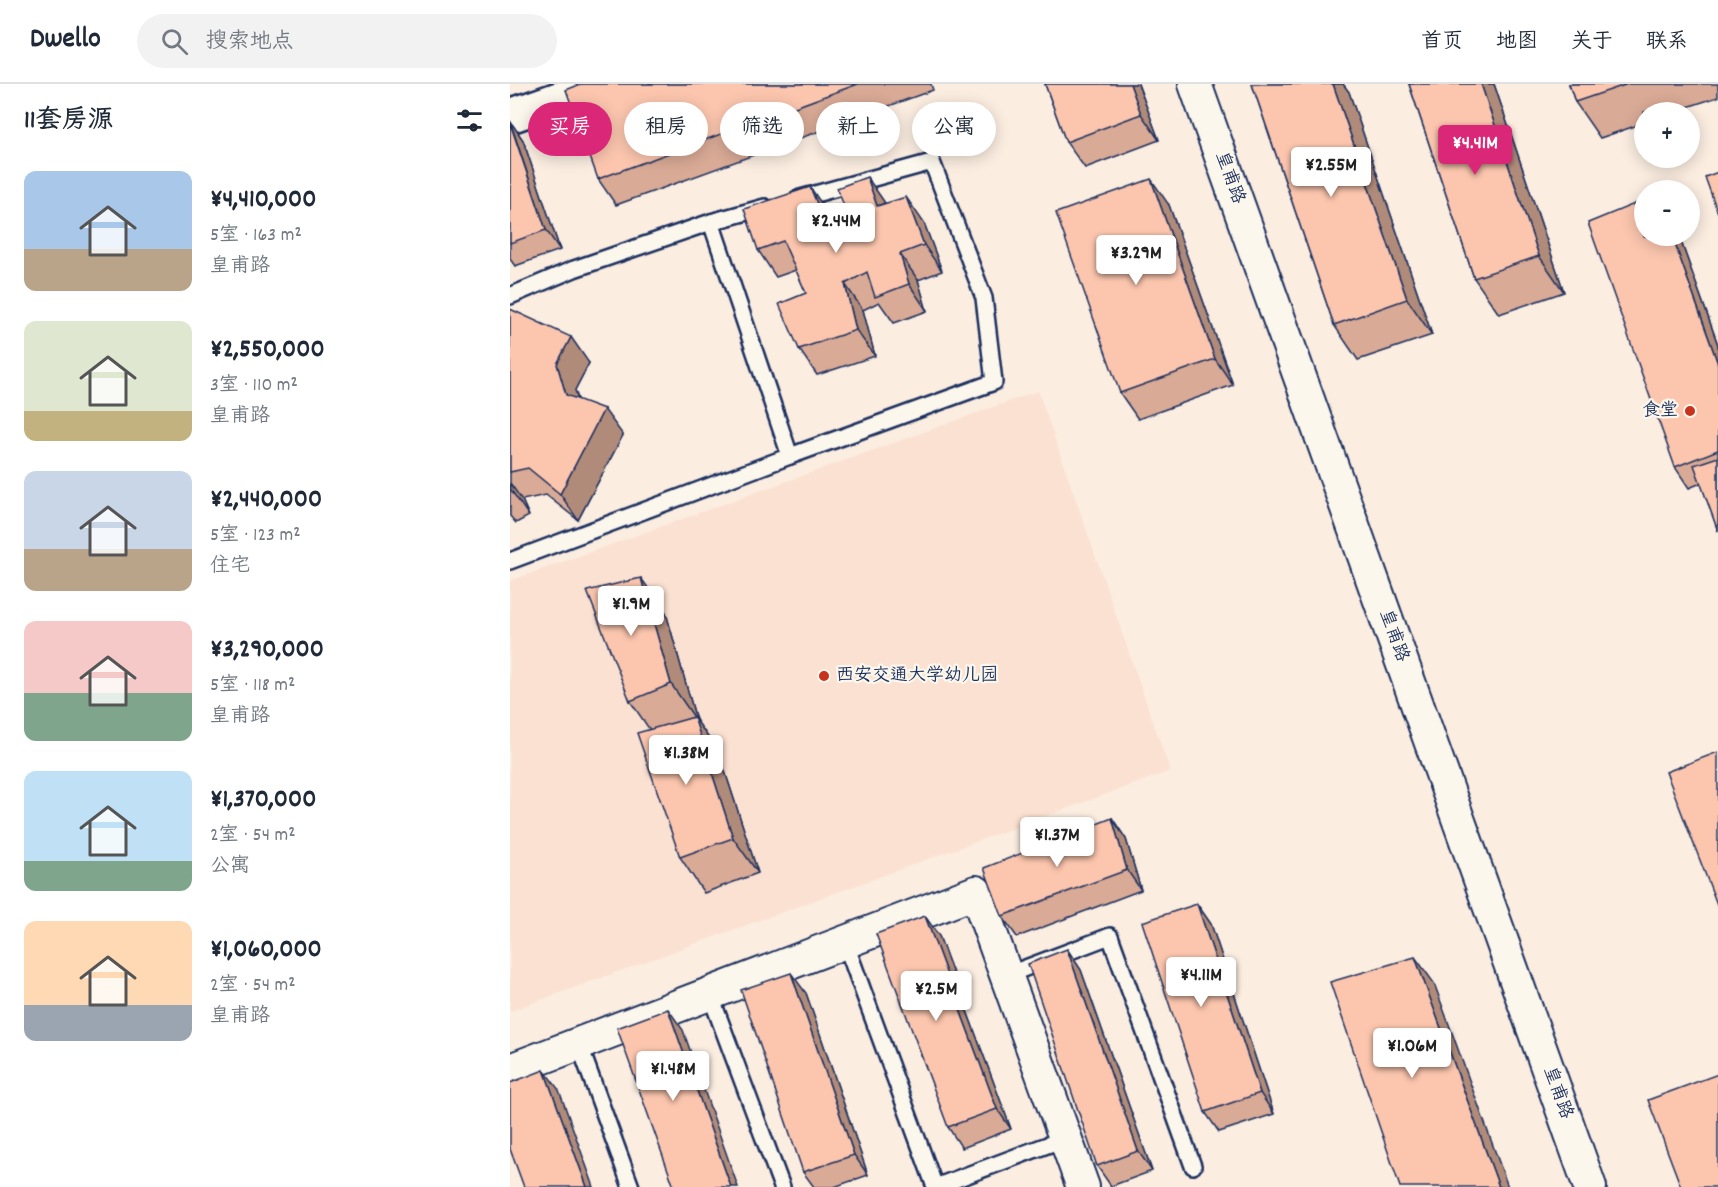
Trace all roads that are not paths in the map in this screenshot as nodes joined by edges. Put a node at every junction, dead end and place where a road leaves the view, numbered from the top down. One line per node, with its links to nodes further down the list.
1 (601, 84): 3 (street)
2 (1195, 84): 19 (street, 皇甫路)
3 (510, 116)
4 (711, 222): 5 (lane); 6 (lane); 6 (lane)
5 (510, 296)
6 (790, 456): 7 (lane)
7 (510, 561)
8 (845, 942): 9 (street); 10 (street); 17 (lane)
9 (1007, 975): 13 (street); 14 (lane)
10 (710, 994): 11 (street); 16 (lane)
11 (579, 1044): 12 (street); 15 (lane)
12 (510, 1070)
13 (1065, 1138): 17 (lane); 18 (street)
14 (1193, 1166)
15 (631, 1187)
16 (782, 1187)
17 (935, 1187)
18 (1083, 1187)
19 (1590, 1187)

